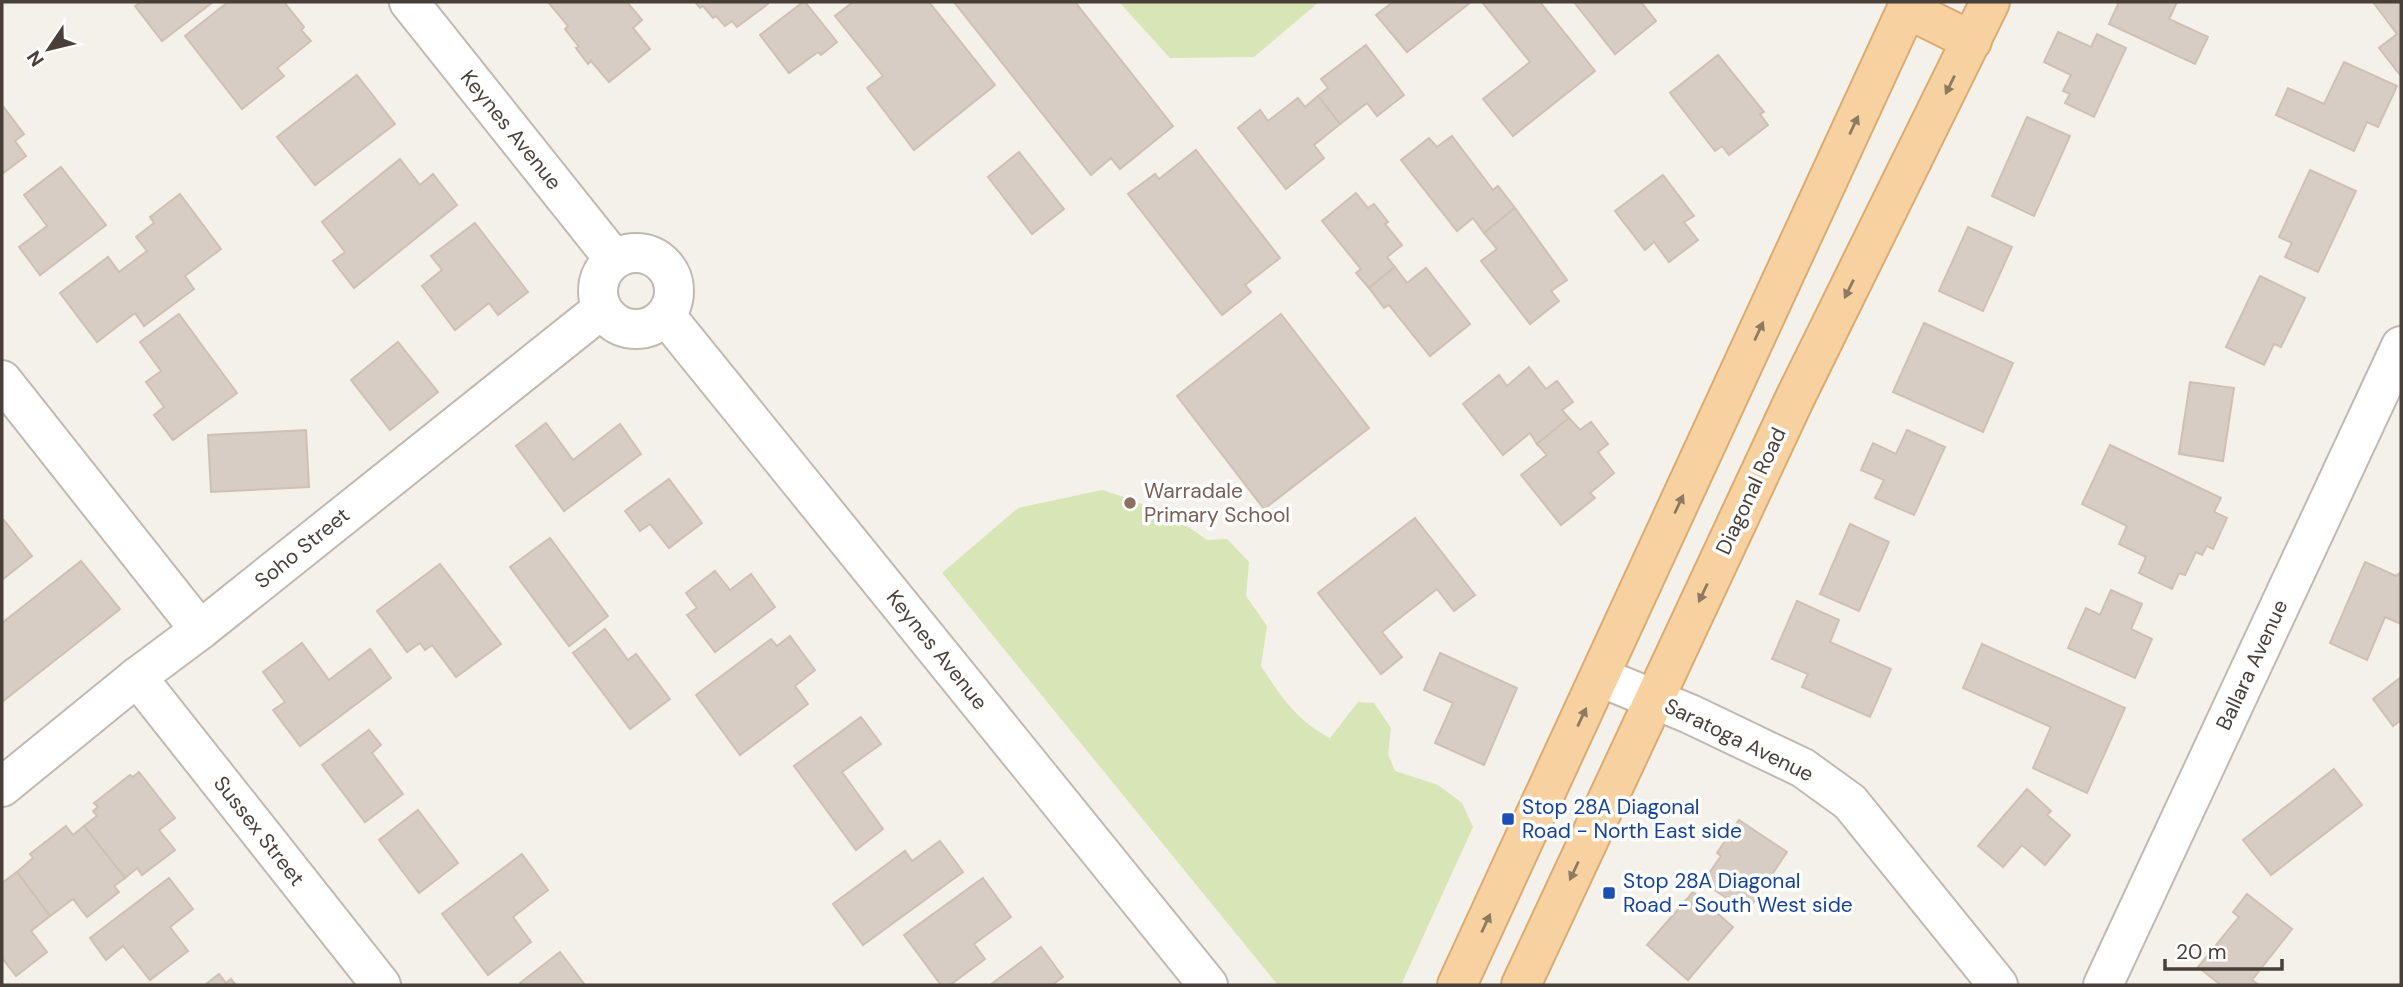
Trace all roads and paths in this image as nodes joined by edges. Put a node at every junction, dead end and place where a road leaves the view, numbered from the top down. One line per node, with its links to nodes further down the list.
1 (409, 2): 5 (street, Keynes Avenue)
2 (1990, 2): 4 (main road, Diagonal Road)
3 (1908, 5): 4 (main road); 13 (main road, one-way to 3)
4 (1972, 41): 14 (main road, Diagonal Road, one-way to 14)
5 (614, 259): 6 (street); 7 (street)
6 (602, 309): 7 (street); 11 (street, Soho Street)
7 (666, 316): 17 (street, Keynes Avenue)
8 (2401, 345): 10 (street, Ballara Avenue)
9 (2, 380): 11 (street)
10 (2391, 396): 21 (street, Ballara Avenue)
11 (200, 630): 12 (street, Soho Street)
12 (137, 677): 15 (street, Soho Street); 16 (street, Sussex Street)
13 (1600, 677): 14 (street, Saratoga Avenue); 18 (main road, one-way to 13)
14 (1654, 698): 19 (main road, Diagonal Road, one-way to 19); 20 (street, Saratoga Avenue)
15 (2, 787)
16 (381, 985)
17 (1208, 985)
18 (1457, 985)
19 (1521, 985)
20 (1998, 985)
21 (2103, 985)

